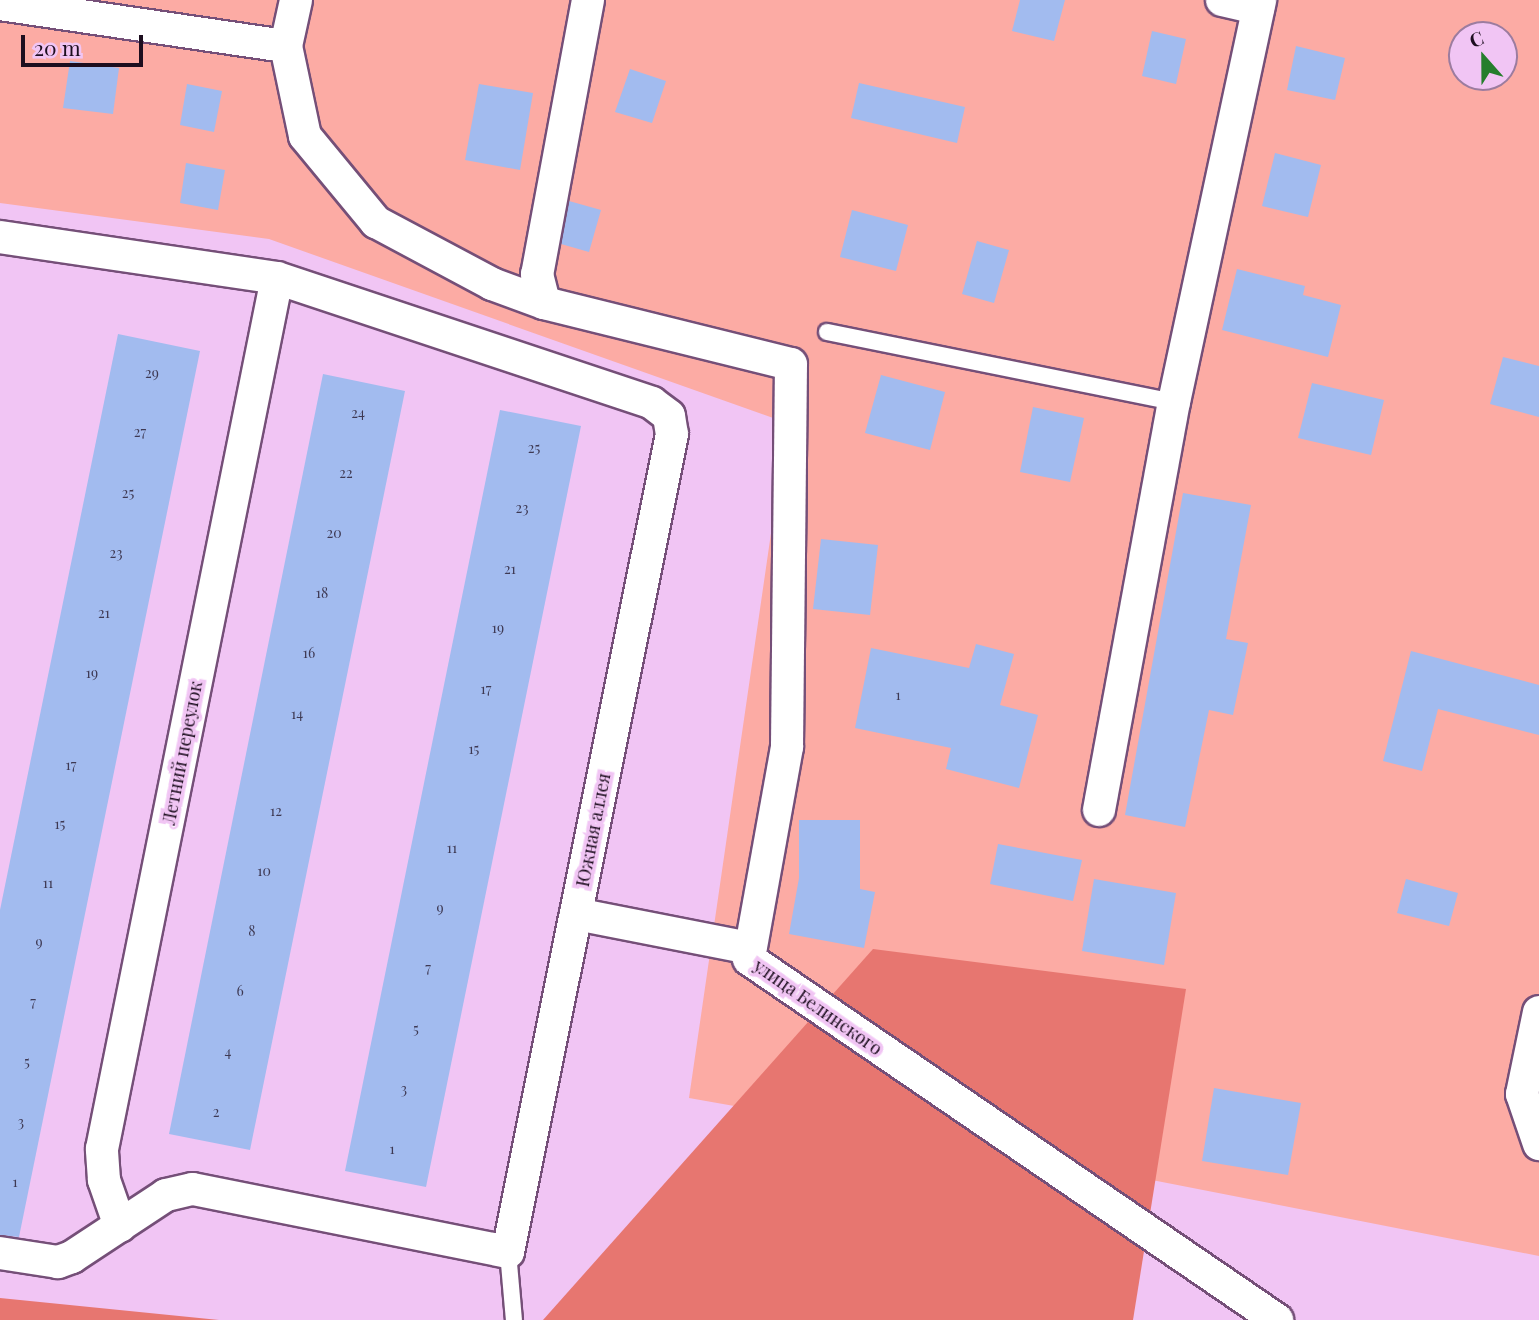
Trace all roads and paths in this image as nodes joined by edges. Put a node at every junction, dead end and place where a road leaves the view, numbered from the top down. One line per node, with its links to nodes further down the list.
1 (296, 0): 6 (street)
2 (588, 0): 9 (street)
3 (1222, 0): 5 (street)
4 (0, 4): 6 (street)
5 (1259, 4): 11 (street)
6 (286, 46): 9 (street)
7 (0, 237): 8 (street)
8 (277, 278): 13 (street, Южная аллея); 17 (street, Летний переулок)
9 (544, 303): 14 (street, улица Белинского)
10 (827, 332): 11 (lane)
11 (1174, 402): 12 (street)
12 (1099, 810)
13 (576, 914): 14 (street); 18 (street, Южная аллея)
14 (750, 948): 21 (street, улица Белинского)
15 (1539, 1012): 16 (street)
16 (1539, 1144)
17 (120, 1226): 18 (street); 19 (street)
18 (508, 1252): 20 (lane)
19 (0, 1253)
20 (514, 1320)
21 (1277, 1320)

